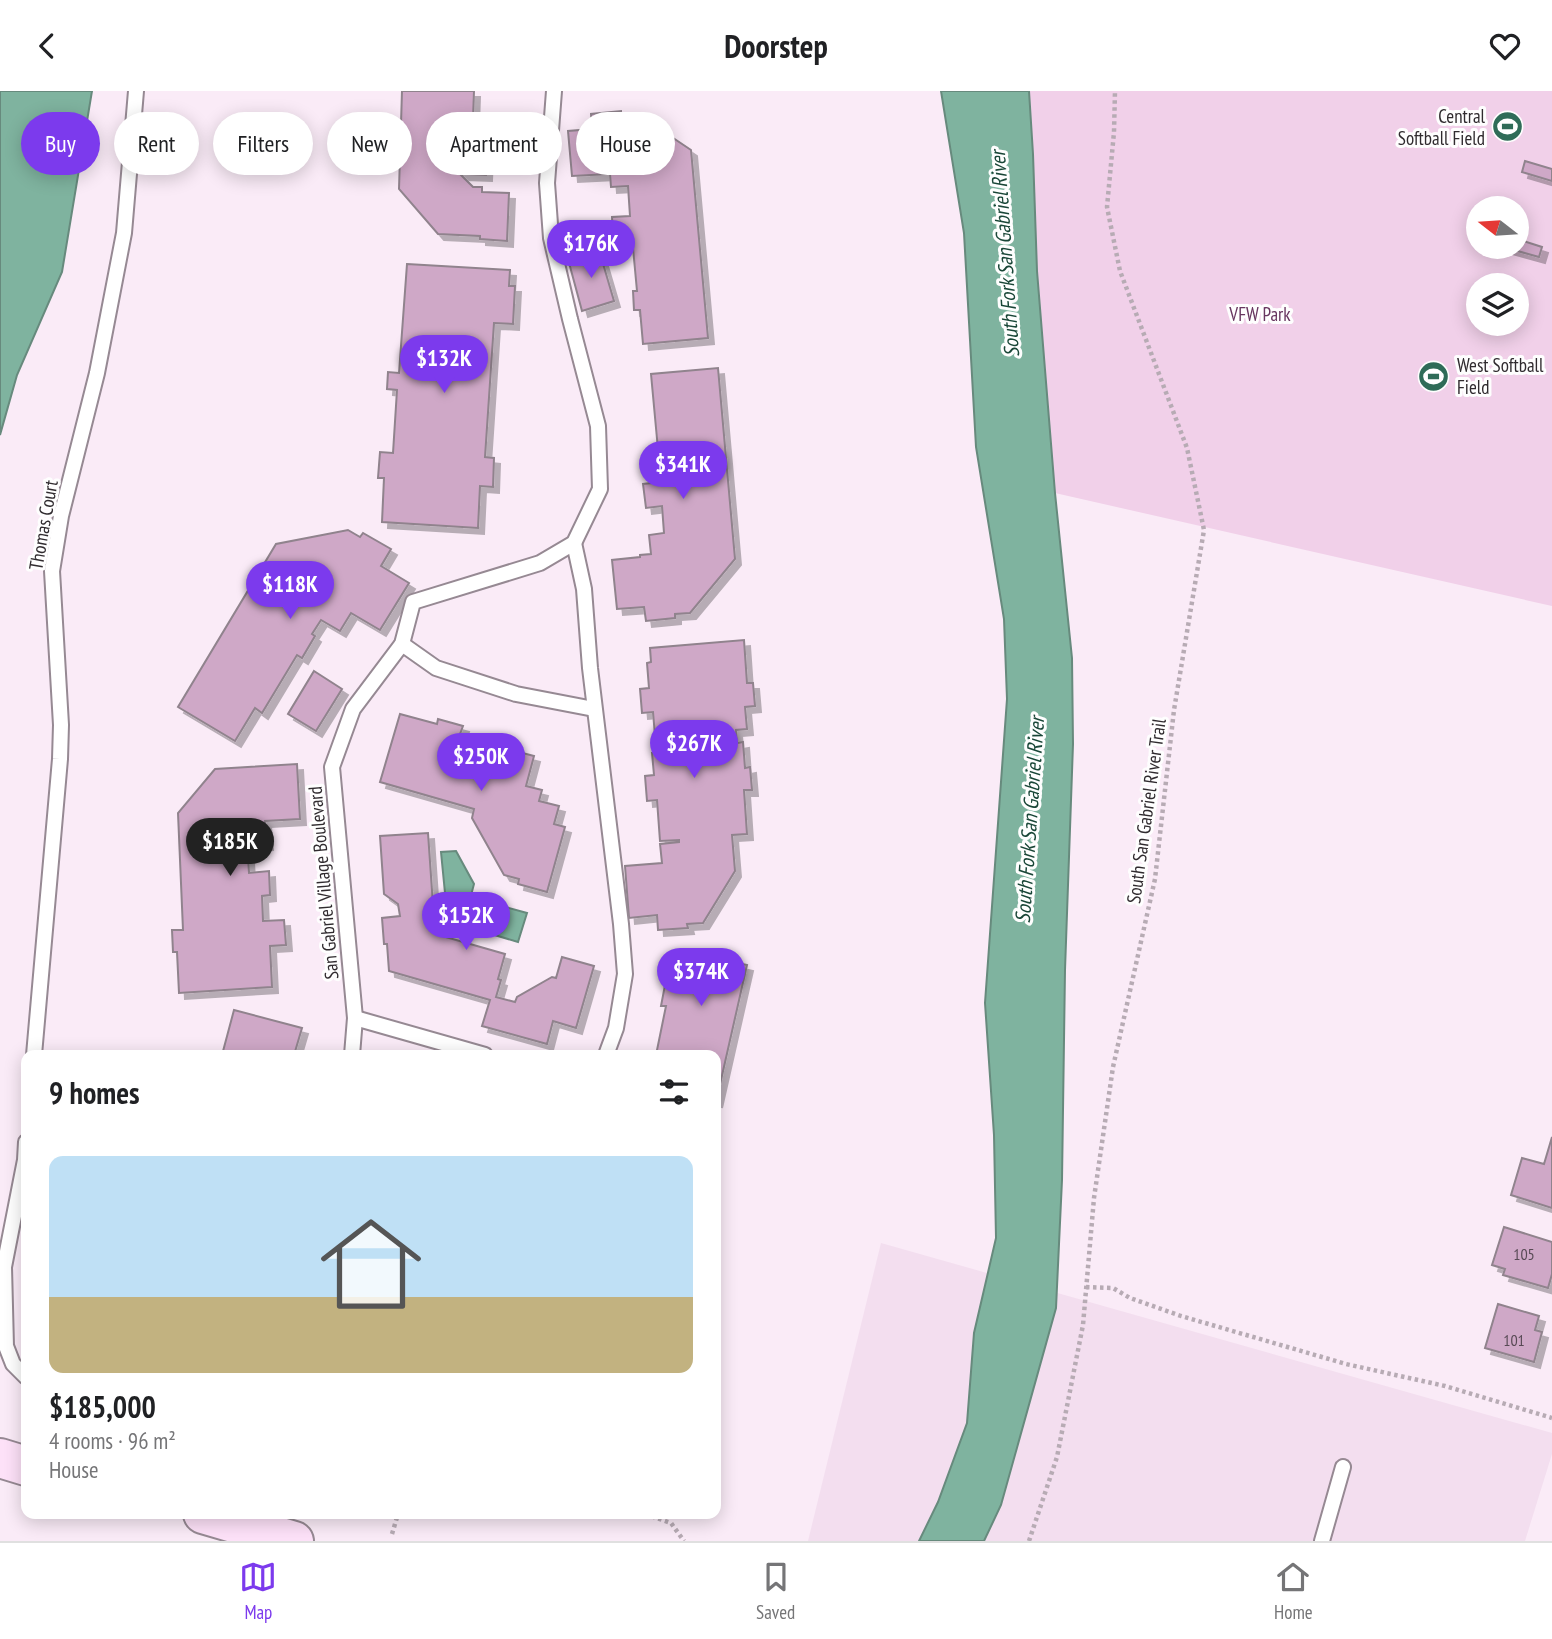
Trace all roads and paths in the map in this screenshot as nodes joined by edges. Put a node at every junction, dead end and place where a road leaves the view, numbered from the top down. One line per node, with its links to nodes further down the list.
1 (136, 91): 8 (lane, Thomas Court)
2 (554, 91): 4 (lane)
3 (1115, 91): 13 (path, South San Gabriel River Trail)
4 (574, 543): 5 (lane, San Gabriel Village Boulevard); 6 (lane)
5 (402, 644): 6 (lane); 7 (lane, San Gabriel Village Boulevard)
6 (594, 709): 11 (lane)
7 (355, 1018): 9 (lane, San Gabriel Village Boulevard); 10 (lane)
8 (34, 1050)
9 (352, 1050)
10 (467, 1050)
11 (608, 1050)
12 (21, 1180): 14 (lane)
13 (1086, 1287): 15 (path); 25 (path, South San Gabriel River Trail)
14 (21, 1372)
15 (1552, 1418)
16 (0, 1458): 17 (main road)
17 (21, 1464)
18 (1343, 1467): 26 (lane)
19 (220, 1519): 23 (main road)
20 (396, 1519): 22 (path)
21 (659, 1519): 24 (path)
22 (392, 1534)
23 (294, 1541)
24 (684, 1541)
25 (1029, 1541)
26 (1322, 1541)

